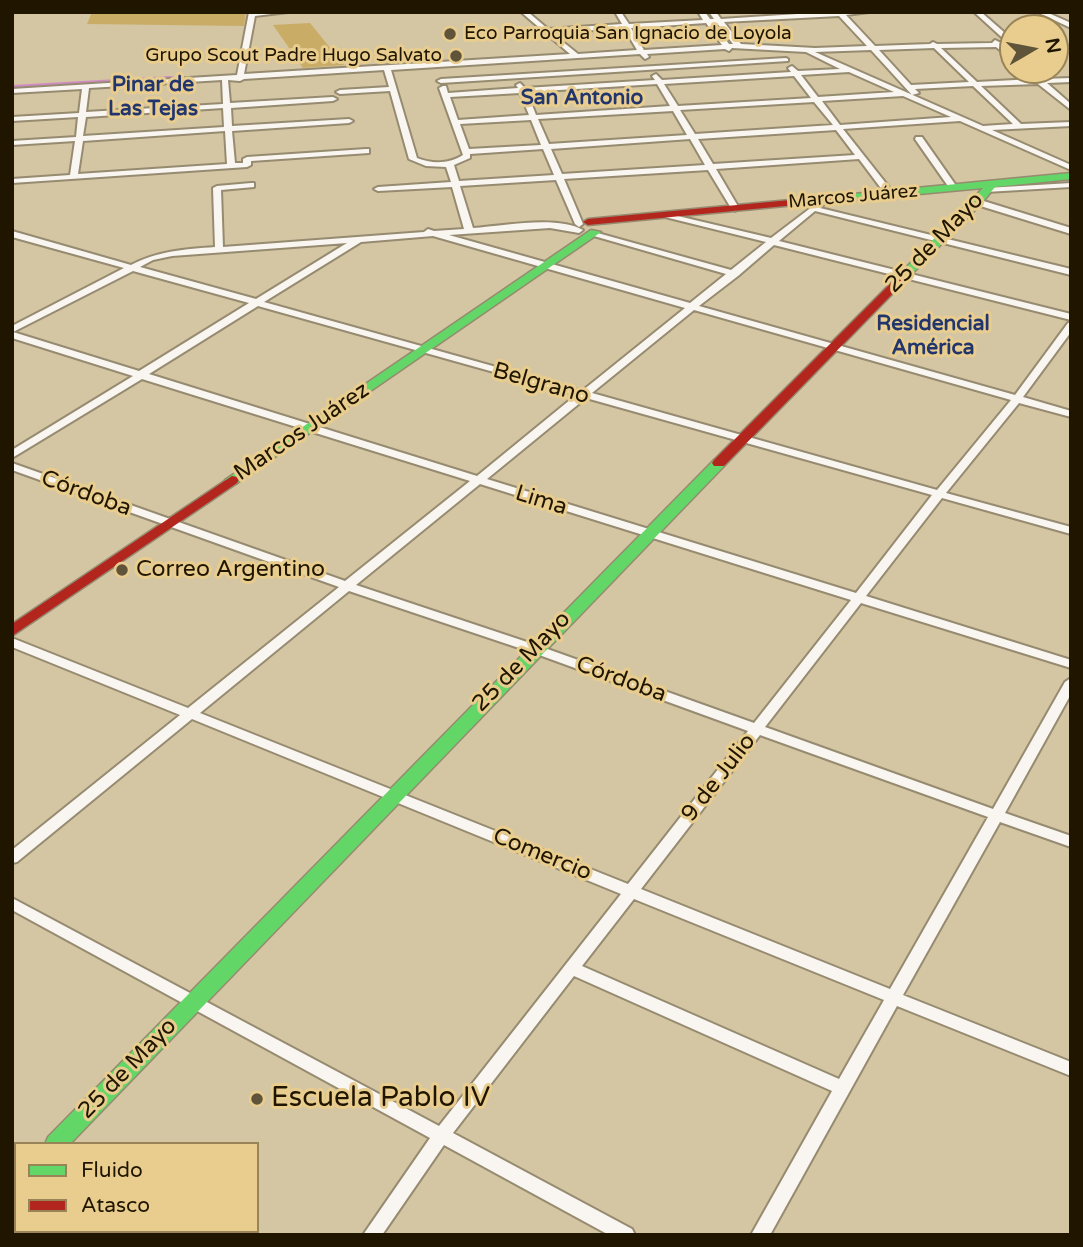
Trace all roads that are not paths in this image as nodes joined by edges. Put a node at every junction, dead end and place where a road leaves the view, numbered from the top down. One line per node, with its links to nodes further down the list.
1 (285, 12): 8 (street)
2 (524, 12): 13 (street)
3 (618, 12): 11 (street)
4 (801, 12): 10 (street)
5 (866, 12): 9 (street)
6 (977, 12): 14 (street)
7 (1041, 12): 12 (street)
8 (252, 13): 34 (street)
9 (835, 13): 10 (street); 20 (street); 23 (street)
10 (710, 17): 11 (street); 19 (street); 21 (street)
11 (626, 25): 13 (street); 24 (street)
12 (1071, 26)
13 (544, 30): 25 (street)
14 (999, 31)
15 (996, 43): 16 (street); 18 (street)
16 (934, 45): 23 (street); 39 (street)
17 (775, 46): 19 (street); 22 (street); 26 (street)
18 (999, 46)
19 (739, 47): 21 (street)
20 (861, 47): 22 (street); 23 (street)
21 (729, 48): 24 (street)
22 (799, 48): 23 (street); 31 (street)
23 (870, 48): 44 (street)
24 (642, 53): 25 (street); 29 (street)
25 (576, 57): 27 (street); 28 (street)
26 (786, 60): 29 (street); 32 (street)
27 (511, 62): 28 (street); 33 (street)
28 (436, 66): 30 (street); 36 (street)
29 (651, 68): 33 (street); 37 (street)
30 (387, 69): 34 (street); 42 (street)
31 (851, 70): 32 (street); 44 (street)
32 (796, 73): 37 (street); 49 (street)
33 (517, 76): 36 (street); 43 (street)
34 (241, 78): 35 (street); 41 (street)
35 (225, 81): 41 (street); 50 (street)
36 (441, 81): 47 (street)
37 (659, 82): 43 (street); 51 (street)
38 (999, 83): 39 (street)
39 (975, 84): 44 (street); 61 (street)
40 (1043, 84): 52 (street)
41 (86, 88): 46 (street); 53 (street)
42 (393, 89): 45 (street); 73 (street)
43 (522, 90): 47 (street); 54 (street)
44 (906, 90): 49 (street); 56 (street)
45 (340, 92)
46 (12, 93)
47 (446, 95): 58 (street)
48 (333, 99): 50 (street)
49 (816, 99): 51 (street); 60 (street)
50 (227, 105): 53 (street); 63 (street)
51 (676, 108): 54 (street); 64 (street)
52 (1071, 108)
53 (82, 115): 55 (street); 65 (street)
54 (533, 117): 58 (street); 68 (street)
55 (12, 119)
56 (962, 119): 60 (street); 62 (street)
57 (349, 121): 63 (street)
58 (455, 122): 70 (street)
59 (1071, 124): 61 (street)
60 (838, 127): 64 (street); 71 (street)
61 (1020, 127): 62 (street)
62 (982, 128): 75 (street)
63 (229, 129): 65 (street); 72 (street)
64 (693, 137): 68 (street); 74 (street)
65 (79, 139): 67 (street); 77 (street)
66 (919, 139): 83 (street)
67 (12, 143)
68 (546, 147): 70 (street); 78 (street)
69 (366, 151): 72 (street)
70 (466, 154): 73 (street)
71 (860, 157): 74 (street); 86 (street)
72 (232, 162): 77 (street)
73 (449, 163): 80 (street)
74 (711, 167): 78 (street); 88 (street)
75 (1071, 168)
76 (1071, 176): 85 (street, Marcos Juárez)
77 (74, 177): 79 (street)
78 (558, 177): 80 (street); 91 (street)
79 (12, 181)
80 (456, 184): 84 (street); 92 (street)
81 (251, 185): 99 (street)
82 (1071, 186): 85 (street)
83 (953, 187): 85 (street, Marcos Juárez); 86 (street, Marcos Juárez)
84 (378, 189)
85 (985, 192): 93 (street); 97 (street, 25 de Mayo)
86 (889, 194): 87 (street, Marcos Juárez)
87 (820, 204): 88 (street, Marcos Juárez); 97 (street); 98 (street)
88 (736, 208): 89 (street, Marcos Juárez)
89 (668, 215): 91 (street, Marcos Juárez); 98 (street)
90 (550, 225): 91 (street); 92 (street)
91 (588, 229): 100 (street, Marcos Juárez); 103 (street)
92 (469, 230): 94 (street)
93 (1071, 230)
94 (428, 232): 96 (street); 100 (street)
95 (12, 234): 101 (street, Belgrano)
96 (362, 237): 99 (street); 105 (street)
97 (939, 240): 102 (street); 104 (street, 25 de Mayo)
98 (775, 242): 103 (street); 104 (street)
99 (219, 248): 101 (street)
100 (546, 265): 106 (street); 112 (street, Marcos Juárez)
101 (132, 267): 105 (street, Belgrano); 109 (street)
102 (1071, 272)
103 (735, 274): 106 (street)
104 (904, 275): 107 (street); 111 (street, 25 de Mayo)
105 (259, 303): 112 (street, Belgrano); 113 (street)
106 (694, 308): 111 (street); 114 (street)
107 (1071, 317)
108 (1071, 325): 115 (street, 9 de Julio)
109 (12, 330)
110 (12, 335): 113 (street, Lima)
111 (834, 347): 115 (street); 118 (street, 25 de Mayo)
112 (423, 350): 114 (street, Belgrano); 117 (street, Marcos Juárez)
113 (142, 375): 117 (street, Lima); 119 (street)
114 (583, 395): 118 (street, Belgrano); 121 (street)
115 (1017, 400): 116 (street); 122 (street, 9 de Julio)
116 (1071, 414)
117 (308, 428): 121 (street, Lima); 123 (street, Marcos Juárez)
118 (741, 440): 122 (street, Belgrano); 125 (street, 25 de Mayo)
119 (12, 455)
120 (12, 466): 123 (street, Córdoba)
121 (475, 480): 125 (street, Lima); 126 (street)
122 (939, 494): 124 (street, Belgrano); 127 (street, 9 de Julio)
123 (167, 523): 126 (street, Córdoba); 128 (street, Marcos Juárez)
124 (1071, 531)
125 (648, 534): 127 (street, Lima); 130 (street, 25 de Mayo)
126 (346, 586): 130 (street, Córdoba); 133 (street)
127 (857, 600): 131 (street, Lima); 134 (street, 9 de Julio)
128 (12, 631)
129 (12, 642): 133 (street, Comercio)
130 (535, 649): 134 (street, Córdoba); 135 (street, 25 de Mayo)
131 (1071, 664)
132 (1071, 682): 136 (street)
133 (190, 713): 135 (street, Comercio); 138 (street)
134 (757, 729): 136 (street, Córdoba); 139 (street, 9 de Julio)
135 (393, 795): 139 (street, Comercio); 143 (street, 25 de Mayo)
136 (996, 816): 137 (street, Córdoba); 142 (street)
137 (1071, 842)
138 (12, 859)
139 (631, 891): 141 (street, 9 de Julio); 142 (street, Comercio)
140 (12, 903): 143 (street)
141 (572, 968): 145 (street); 146 (street, 9 de Julio)
142 (895, 998): 144 (street, Comercio); 145 (street)
143 (192, 1003): 146 (street); 147 (street, 25 de Mayo)
144 (1071, 1069)
145 (842, 1088): 150 (street)
146 (442, 1135): 148 (street, 9 de Julio); 149 (street)
147 (57, 1142)
148 (372, 1235)
149 (626, 1235)
150 (760, 1235)

